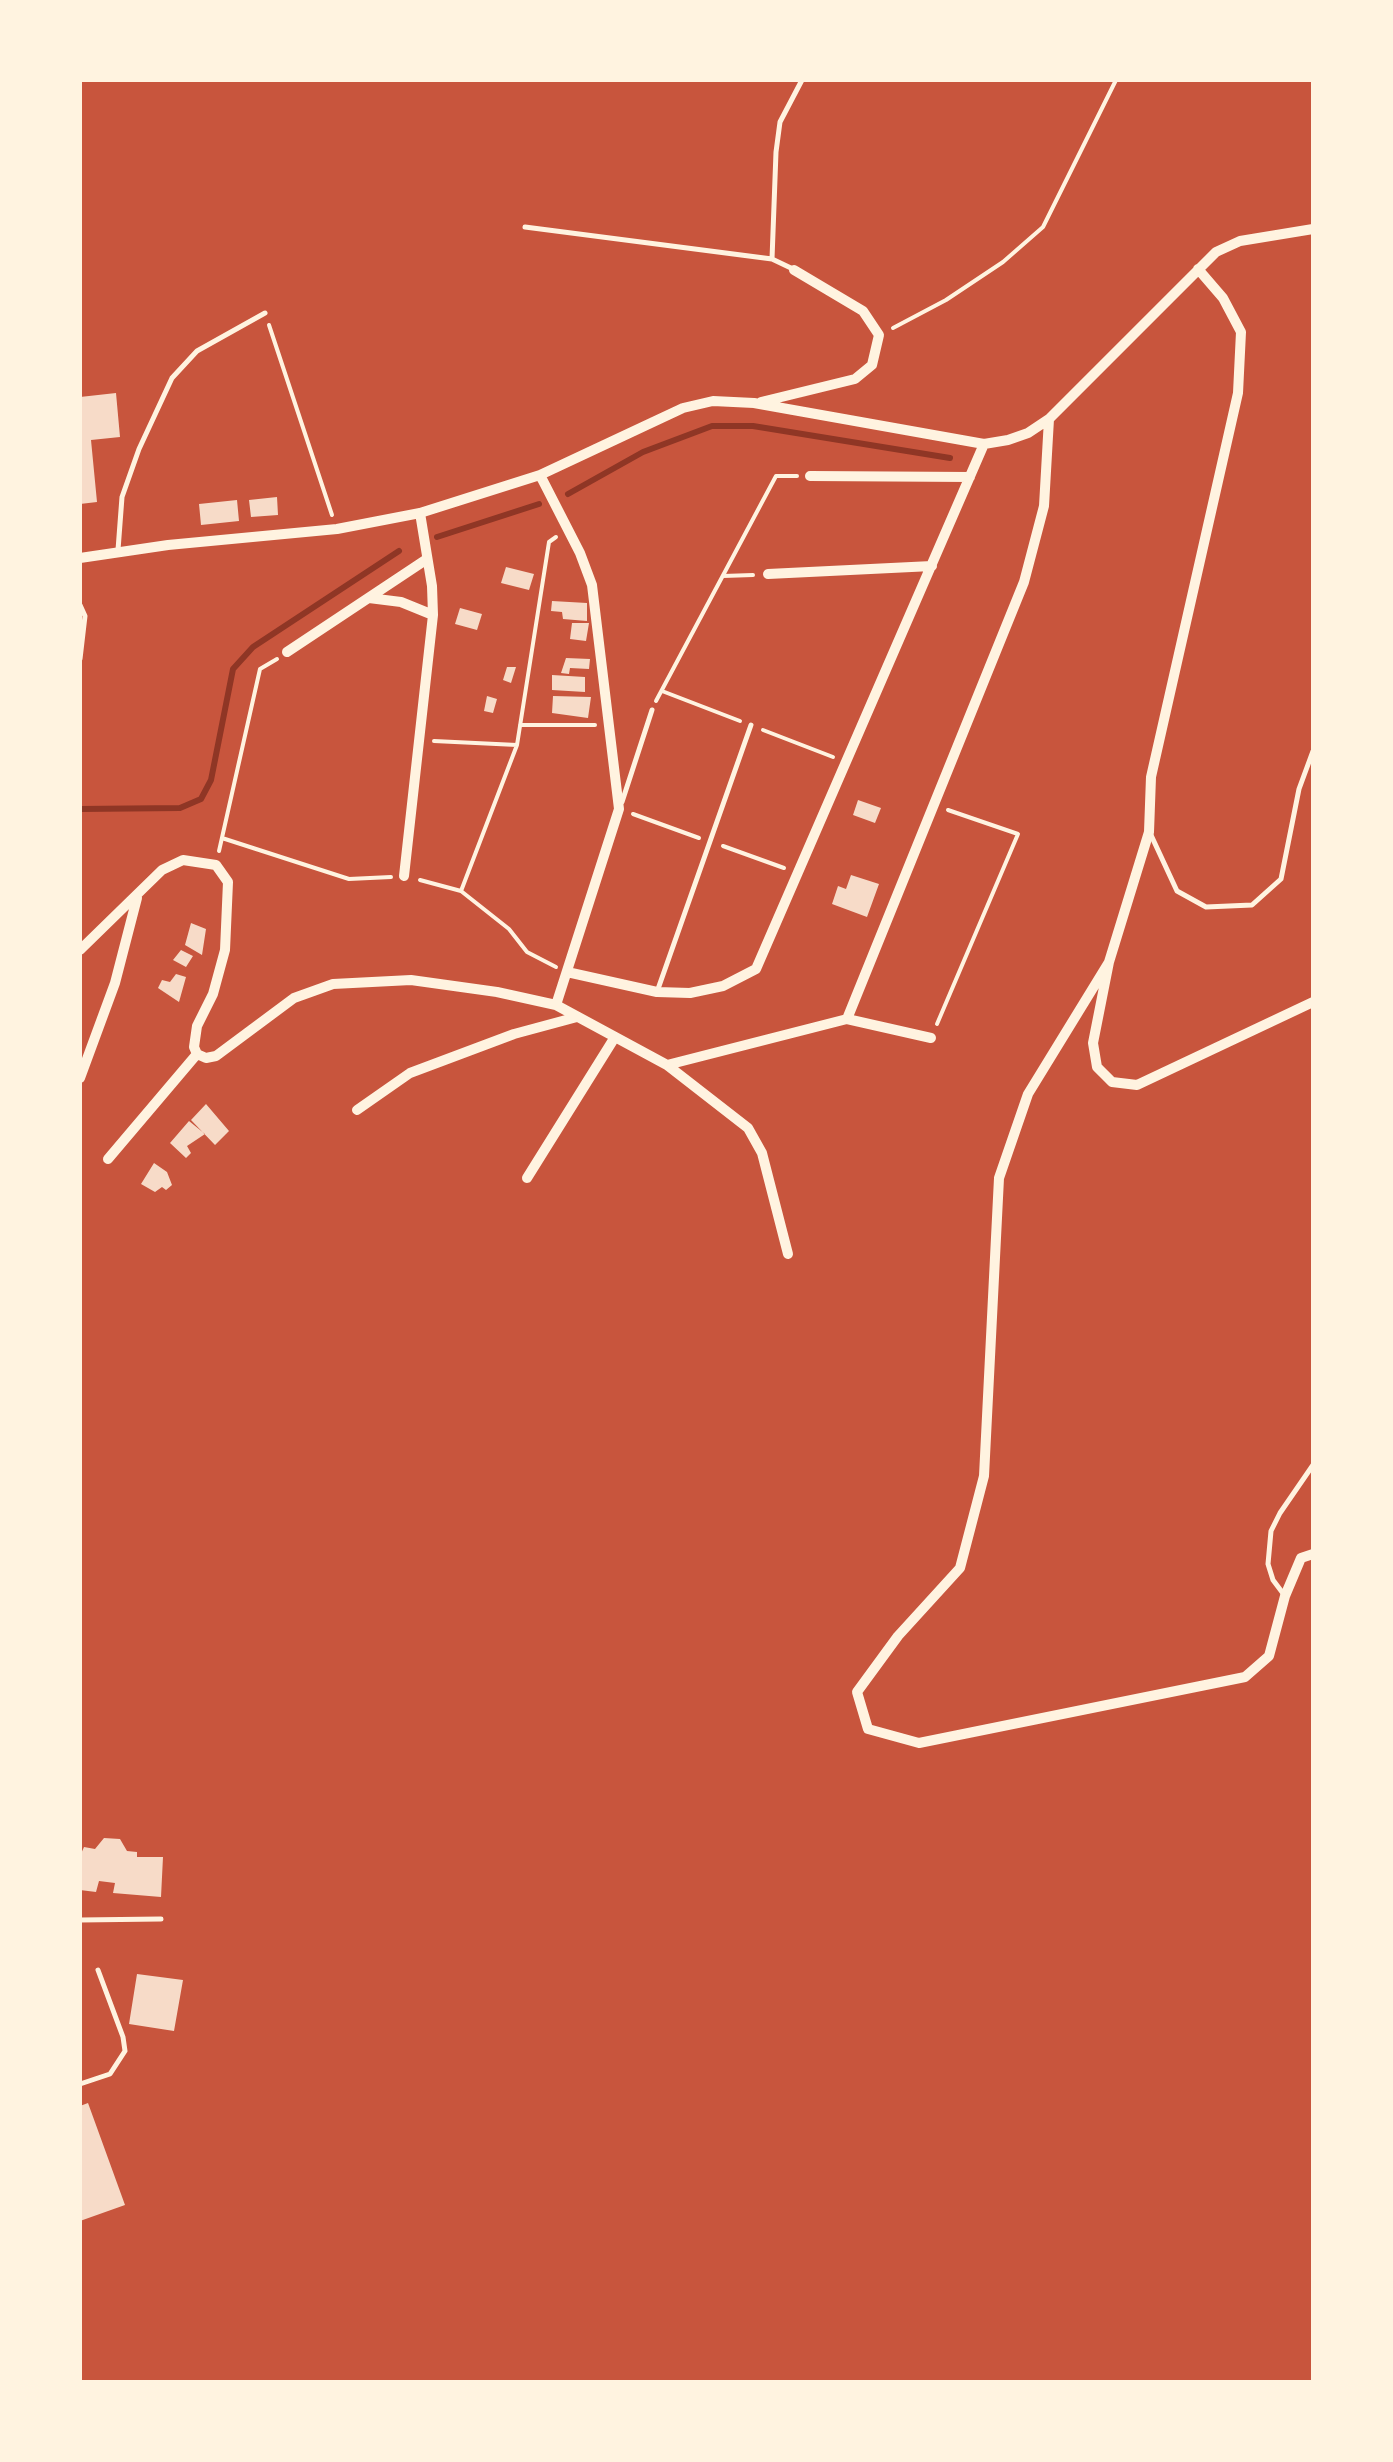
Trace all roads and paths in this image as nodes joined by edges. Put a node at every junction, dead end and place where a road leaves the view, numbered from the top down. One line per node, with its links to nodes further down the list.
1 (802, 80): 5 (lane)
2 (1116, 80): 9 (path)
3 (525, 228): 5 (lane)
4 (1313, 229): 6 (street)
5 (772, 260): 7 (lane)
6 (1198, 269): 11 (street); 39 (street)
7 (794, 270): 9 (street)
8 (265, 313): 18 (path); 19 (lane)
9 (878, 335): 10 (street)
10 (754, 403): 12 (street); 13 (street)
11 (1049, 419): 12 (street); 37 (street)
12 (984, 444): 15 (street)
13 (540, 475): 16 (street); 17 (street)
14 (810, 476): 15 (street); 24 (path)
15 (970, 477): 22 (street)
16 (420, 513): 18 (street); 21 (street)
17 (568, 528): 31 (street); 32 (path)
18 (337, 529): 19 (street)
19 (118, 552): 20 (street)
20 (80, 558)
21 (427, 559): 25 (street); 27 (street)
22 (932, 566): 23 (street); 47 (street)
23 (768, 574): 24 (path)
24 (723, 576): 30 (path)
25 (368, 598): 27 (street); 28 (street)
26 (80, 604): 29 (lane)
27 (433, 615): 34 (street)
28 (287, 652): 40 (path)
29 (80, 658)
30 (652, 710): 38 (lane)
31 (609, 724): 32 (path); 38 (street)
32 (520, 725): 35 (path)
33 (751, 725): 47 (lane)
34 (419, 740): 35 (path); 41 (street)
35 (517, 745): 42 (path)
36 (1313, 751): 39 (lane)
37 (934, 804): 51 (street); 53 (path)
38 (619, 809): 46 (street)
39 (1150, 832): 45 (street)
40 (216, 865): 43 (street); 54 (street)
41 (404, 876)
42 (461, 890)
43 (138, 897): 44 (street); 56 (street)
44 (80, 950)
45 (1109, 962): 48 (street); 63 (street)
46 (567, 972): 47 (street); 49 (street)
47 (656, 992)
48 (1313, 1002)
49 (556, 1005): 50 (street); 54 (street)
50 (578, 1017): 52 (street); 57 (street)
51 (847, 1018): 53 (street); 55 (street)
52 (616, 1037): 55 (street); 59 (street)
53 (931, 1038)
54 (197, 1054): 58 (street)
55 (667, 1065): 60 (street)
56 (80, 1078)
57 (357, 1110)
58 (108, 1159)
59 (526, 1178)
60 (788, 1254)
61 (1313, 1465): 63 (lane)
62 (1313, 1554): 63 (street)
63 (1285, 1596)
64 (161, 1919): 65 (lane)
65 (80, 1920)
66 (98, 1970): 67 (lane)
67 (80, 2084)

